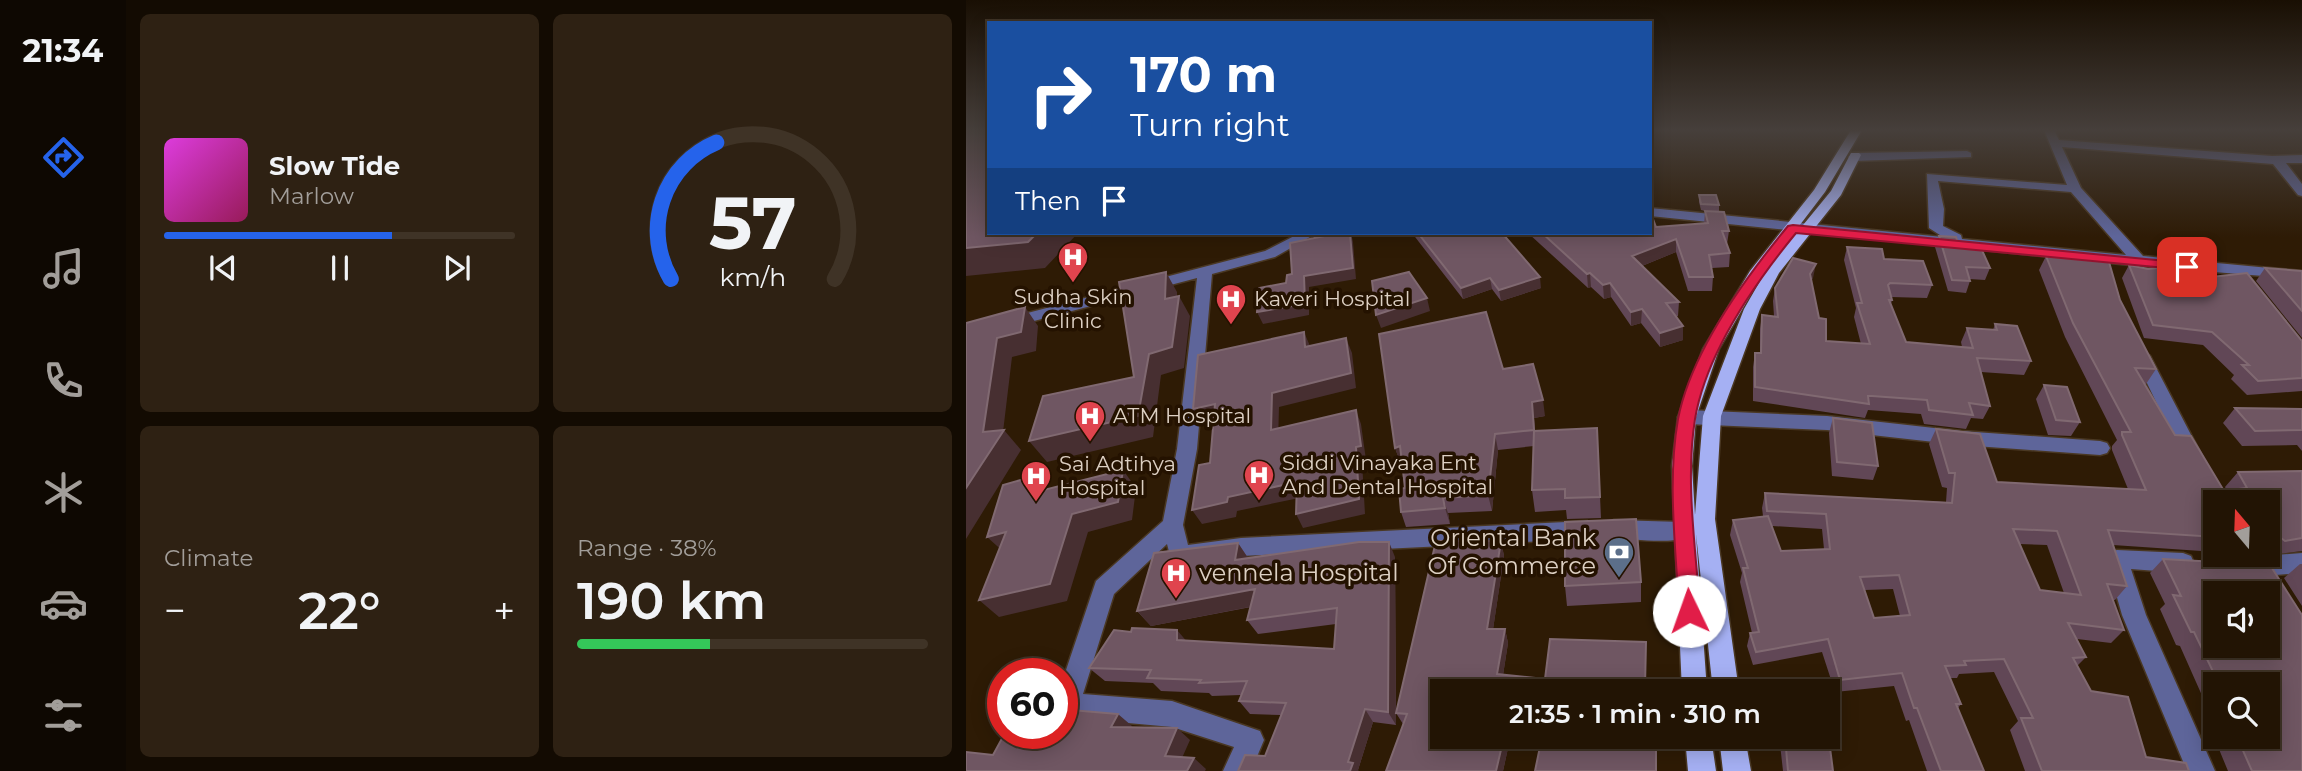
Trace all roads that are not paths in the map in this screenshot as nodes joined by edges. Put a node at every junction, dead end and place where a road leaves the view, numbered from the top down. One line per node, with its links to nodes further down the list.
1 (1837, 166): 8 (main road)
2 (1850, 166): 8 (main road)
3 (2066, 166): 5 (street)
4 (2281, 166): 6 (street)
5 (2076, 188): 10 (street); 12 (street)
6 (2302, 192)
7 (1652, 212): 8 (street)
8 (1801, 229): 10 (street); 20 (main road); 21 (main road)
9 (1306, 235): 14 (street)
10 (1965, 243): 11 (street)
11 (2107, 258): 12 (street); 16 (street)
12 (2140, 262): 13 (street)
13 (2236, 270): 15 (street); 17 (street)
14 (1205, 272): 18 (street); 25 (street)
15 (2302, 275)
16 (2109, 280)
17 (2251, 289)
18 (966, 334)
19 (2133, 339): 23 (street)
20 (1712, 416): 21 (street); 22 (street); 24 (main road)
21 (1687, 417): 26 (main road)
22 (2100, 447)
23 (2199, 469)
24 (1705, 519): 26 (street); 31 (main road)
25 (1173, 525): 26 (street); 34 (street)
26 (1685, 531): 30 (main road)
27 (2280, 562): 28 (street)
28 (2302, 563)
29 (2203, 564): 37 (street)
30 (1692, 679)
31 (1725, 679)
32 (1699, 749): 35 (main road)
33 (1734, 749): 36 (main road)
34 (1237, 771)
35 (1702, 771)
36 (1737, 771)
37 (2201, 771)

